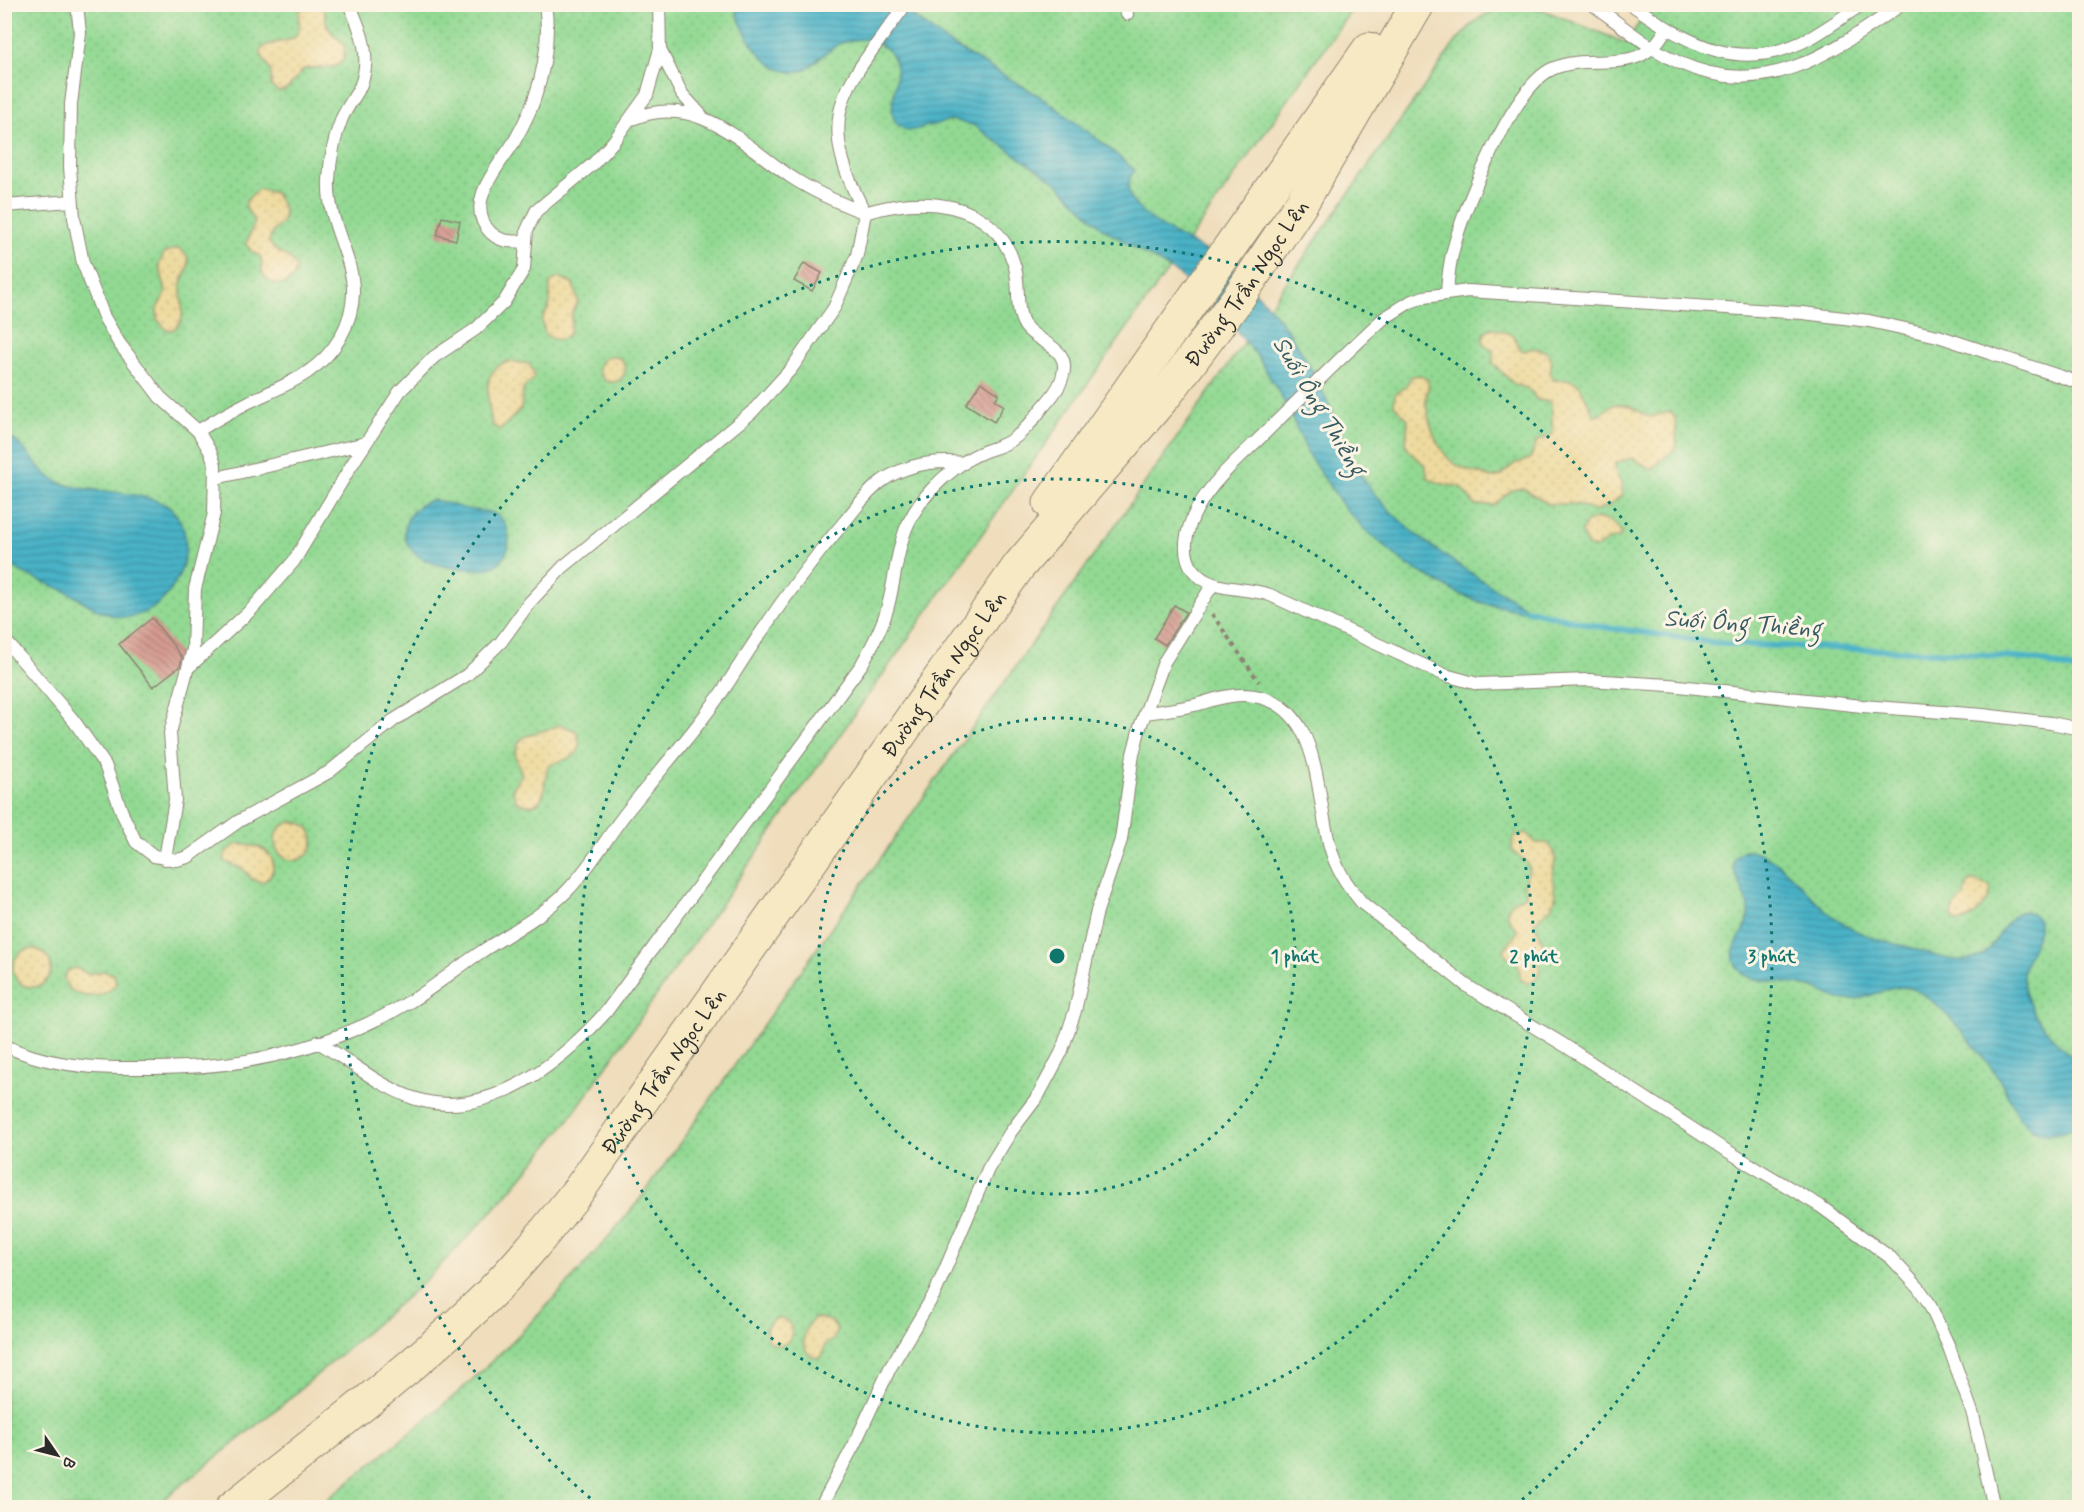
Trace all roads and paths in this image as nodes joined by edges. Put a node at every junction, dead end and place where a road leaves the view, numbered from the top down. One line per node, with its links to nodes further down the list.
1 (77, 4): 17 (lane)
2 (348, 4): 23 (lane)
3 (545, 4): 20 (lane)
4 (659, 4): 14 (lane)
5 (906, 4): 19 (lane)
6 (1401, 4): 27 (street, Đường Trần Ngọc Lên)
7 (1418, 4): 27 (street, Đường Trần Ngọc Lên)
8 (1592, 4): 13 (lane)
9 (1631, 4): 12 (lane)
10 (1862, 4): 12 (lane)
11 (1902, 4): 13 (lane)
12 (1666, 29): 13 (lane)
13 (1654, 48): 21 (lane)
14 (660, 49): 15 (lane); 16 (lane)
15 (702, 116): 16 (lane); 19 (lane)
16 (631, 119): 20 (lane)
17 (72, 201): 18 (lane); 23 (lane)
18 (4, 206)
19 (865, 213): 25 (lane); 35 (lane)
20 (526, 240): 24 (lane)
21 (1447, 292): 22 (lane); 28 (lane)
22 (2079, 383)
23 (198, 431): 26 (lane)
24 (366, 443): 26 (lane); 31 (lane)
25 (964, 463): 36 (lane); 36 (lane)
26 (216, 478): 31 (lane)
27 (1019, 566): 38 (street, Đường Trần Ngọc Lên)
28 (1213, 584): 29 (lane); 34 (lane)
29 (1202, 602): 32 (path); 33 (lane)
30 (4, 639): 35 (lane)
31 (190, 666): 35 (lane)
32 (1266, 699): 33 (lane); 40 (lane)
33 (1145, 713): 39 (lane)
34 (2079, 729)
35 (165, 859)
36 (318, 1042): 37 (lane)
37 (4, 1045)
38 (232, 1508)
39 (820, 1508)
40 (1994, 1508)

